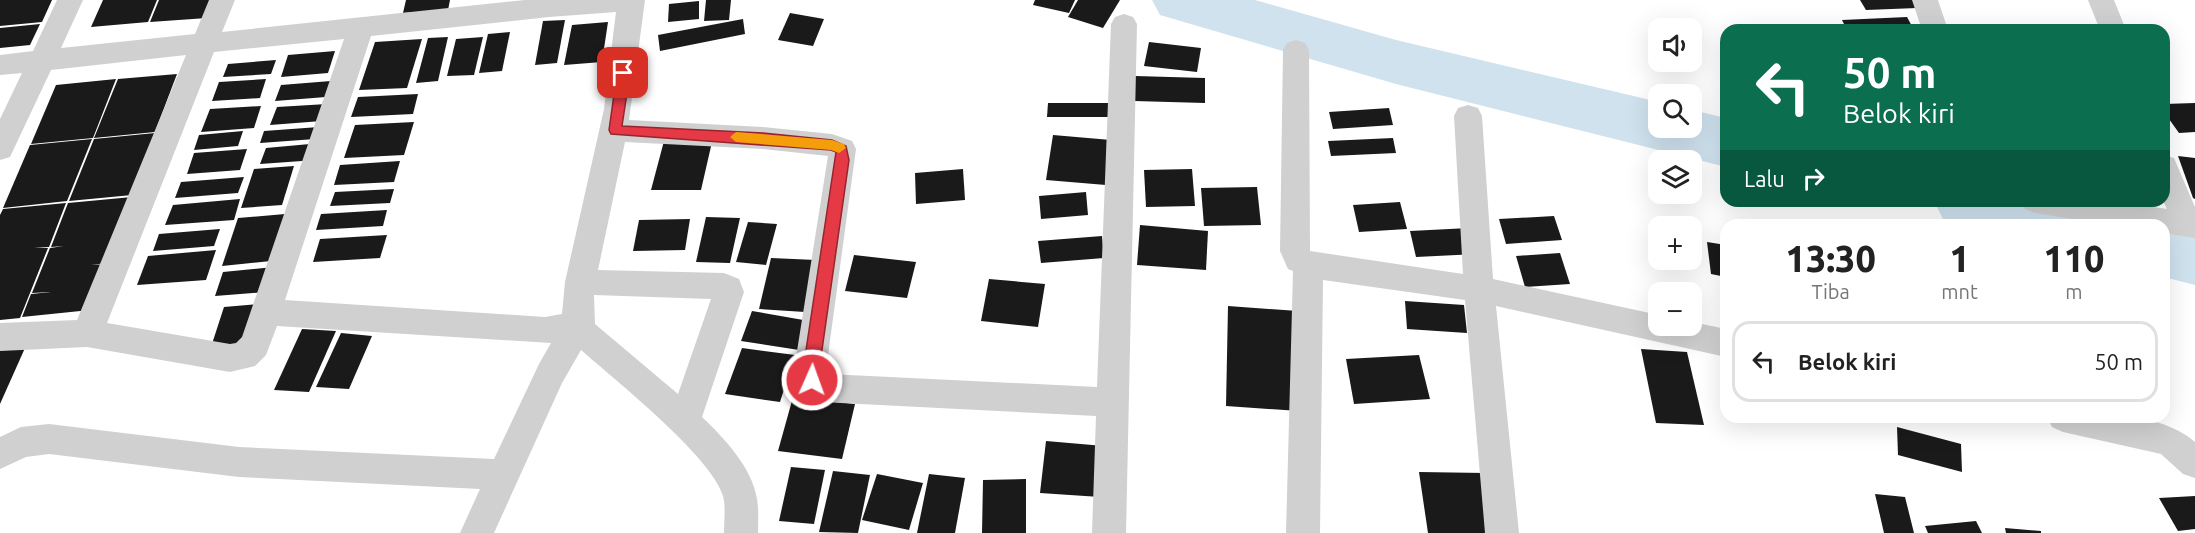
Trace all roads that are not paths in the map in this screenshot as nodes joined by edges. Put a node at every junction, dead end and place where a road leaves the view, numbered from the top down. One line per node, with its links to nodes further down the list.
1 (70, 0): 13 (street)
2 (222, 0): 11 (street)
3 (1925, 0): 8 (street)
4 (2101, 0): 9 (street)
5 (631, 1): 6 (street); 16 (street)
6 (540, 4): 10 (street)
7 (1124, 24): 31 (street)
8 (1933, 24)
9 (2111, 24)
10 (360, 28): 11 (street); 26 (street)
11 (206, 43): 13 (street); 28 (street)
12 (1296, 50): 23 (street)
13 (41, 60): 14 (street); 17 (street)
14 (0, 65)
15 (1468, 116): 25 (street)
16 (615, 130): 24 (street); 31 (street)
17 (0, 149)
18 (2170, 179): 22 (street)
19 (2074, 207): 20 (street)
20 (2152, 219)
21 (2170, 222): 22 (street)
22 (2191, 225)
23 (1308, 265): 25 (street); 41 (street)
24 (580, 282): 27 (street); 32 (street)
25 (1479, 289): 30 (street); 42 (street)
26 (267, 312): 27 (street); 28 (street)
27 (579, 325): 32 (street); 37 (street)
28 (87, 333): 29 (street)
29 (0, 337)
30 (1720, 342)
31 (1113, 402): 40 (street)
32 (684, 422): 39 (street)
33 (2114, 423): 34 (street)
34 (2164, 429): 36 (street)
35 (0, 454): 37 (street)
36 (2195, 463)
37 (502, 475): 38 (street)
38 (477, 533)
39 (741, 533)
40 (1109, 533)
41 (1303, 533)
42 (1502, 533)

